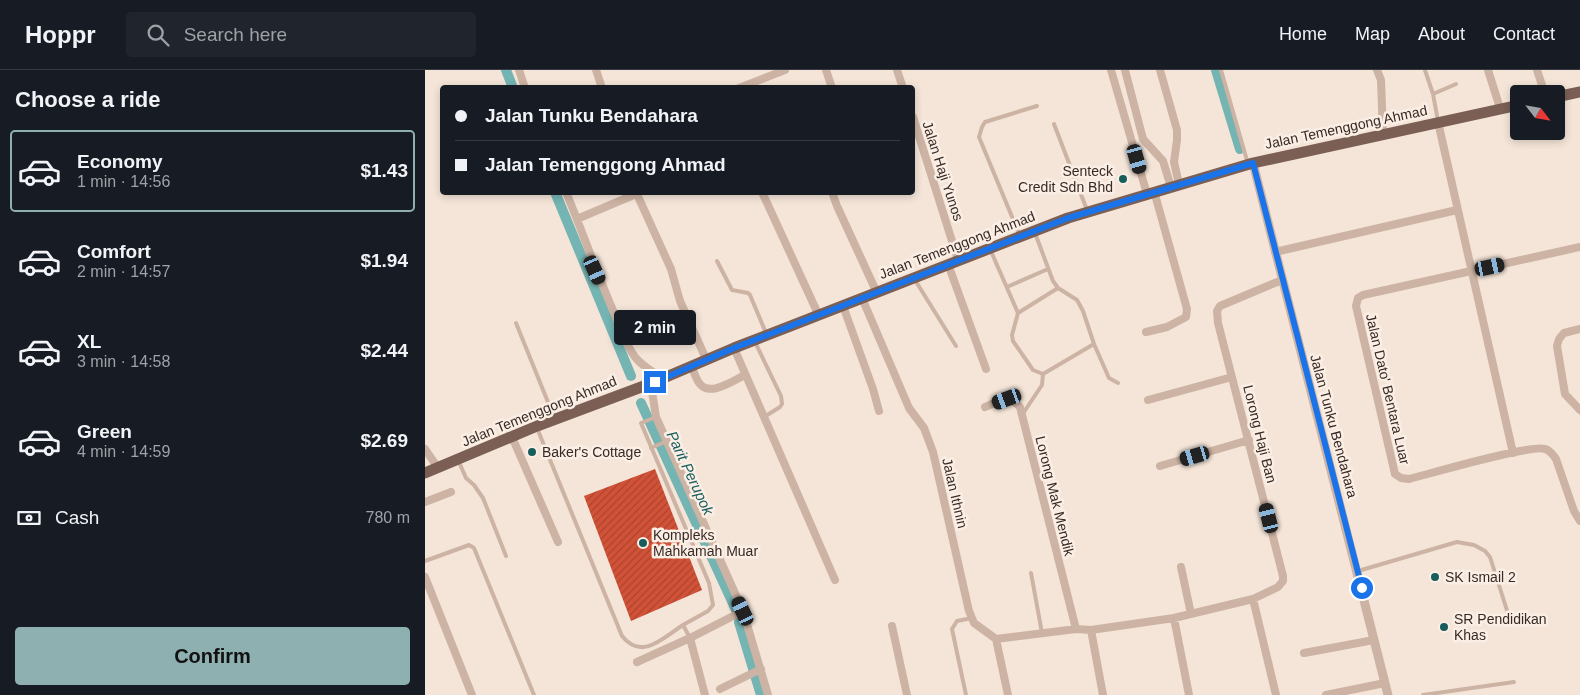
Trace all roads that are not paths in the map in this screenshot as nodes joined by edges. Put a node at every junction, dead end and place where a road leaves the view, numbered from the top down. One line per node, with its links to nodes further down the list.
1 (519, 70): 16 (street)
2 (596, 70): 17 (street)
3 (785, 70): 14 (street)
4 (826, 70): 19 (street)
5 (897, 70): 20 (street)
6 (1111, 70): 34 (street)
7 (1125, 70): 33 (street)
8 (1160, 70): 33 (street)
9 (1221, 70): 32 (lane)
10 (1377, 70): 31 (street)
11 (1425, 70): 23 (lane)
12 (1489, 70): 27 (street)
13 (1537, 70): 21 (street)
14 (771, 72): 18 (street)
15 (1457, 84): 23 (lane)
16 (524, 85)
17 (601, 85)
18 (745, 85)
19 (831, 85)
20 (902, 85)
21 (1542, 85)
22 (1580, 92): 24 (main road)
23 (1433, 94): 28 (lane)
24 (1565, 95)
25 (1037, 106): 44 (lane)
26 (1510, 106): 27 (main road, Jalan Temenggong Ahmad)
27 (1500, 108): 28 (main road, Jalan Temenggong Ahmad)
28 (1438, 122): 31 (main road, Jalan Temenggong Ahmad); 40 (street)
29 (1054, 124): 41 (lane)
30 (915, 125): 49 (street, Jalan Haji Yunos)
31 (1383, 135): 32 (main road, Jalan Temenggong Ahmad)
32 (1250, 164): 33 (main road, Jalan Temenggong Ahmad); 47 (street, Jalan Tunku Bendahara)
33 (1175, 185): 34 (main road, Jalan Temenggong Ahmad)
34 (1151, 192): 41 (main road, Jalan Temenggong Ahmad); 63 (street)
35 (567, 195): 42 (street)
36 (631, 195): 42 (street)
37 (637, 195): 69 (street)
38 (764, 195): 60 (street)
39 (833, 195): 56 (street)
40 (1457, 210): 47 (street); 51 (street)
41 (1087, 212): 43 (main road, Jalan Temenggong Ahmad)
42 (577, 219): 75 (street)
43 (1035, 231): 44 (main road, Jalan Temenggong Ahmad); 50 (lane)
44 (1020, 236): 46 (main road, Jalan Temenggong Ahmad)
45 (1580, 247): 51 (street)
46 (989, 248): 49 (main road, Jalan Temenggong Ahmad); 54 (lane)
47 (1275, 252): 53 (street, Jalan Tunku Bendahara)
48 (717, 261): 64 (lane)
49 (953, 262): 52 (main road, Jalan Temenggong Ahmad); 71 (street, Jalan Haji Yunos)
50 (1048, 269): 54 (lane); 55 (lane)
51 (1472, 271): 91 (street); 91 (street, Jalan Dato' Bentara Luar)
52 (914, 278): 56 (main road, Jalan Temenggong Ahmad); 67 (lane)
53 (1282, 280): 74 (street, Lorong Haji Ban); 103 (street, Jalan Tunku Bendahara)
54 (1007, 287): 59 (lane)
55 (1058, 288): 59 (lane); 66 (lane)
56 (877, 293): 57 (main road, Jalan Temenggong Ahmad)
57 (862, 298): 58 (main road, Jalan Temenggong Ahmad); 110 (street, Jalan Ithnin)
58 (843, 306): 60 (main road, Jalan Temenggong Ahmad); 80 (street)
59 (1018, 313): 72 (lane)
60 (819, 316): 64 (main road, Jalan Temenggong Ahmad)
61 (516, 323): 84 (lane)
62 (1580, 328): 79 (street)
63 (1146, 332)
64 (767, 335): 65 (main road, Jalan Temenggong Ahmad)
65 (755, 340): 68 (main road, Jalan Temenggong Ahmad); 83 (lane)
66 (1094, 344): 72 (lane); 76 (lane)
67 (956, 346)
68 (734, 348): 69 (main road, Jalan Temenggong Ahmad); 73 (street)
69 (706, 359): 70 (main road, Jalan Temenggong Ahmad)
70 (691, 366): 73 (street); 75 (main road, Jalan Temenggong Ahmad)
71 (986, 369)
72 (1043, 374): 81 (lane)
73 (745, 376): 83 (street)
74 (1232, 377): 77 (street); 87 (street, Lorong Haji Ban)
75 (659, 380): 82 (street); 84 (main road, Jalan Temenggong Ahmad)
76 (1118, 383)
77 (1148, 400)
78 (985, 407): 81 (street, Lorong Mak Mendik)
79 (1580, 410)
80 (879, 411)
81 (1022, 416): 115 (street, Lorong Mak Mendik)
82 (656, 417): 88 (street); 89 (lane)
83 (763, 417): 106 (street)
84 (555, 419): 85 (main road, Jalan Temenggong Ahmad)
85 (537, 426): 86 (main road, Jalan Temenggong Ahmad); 113 (lane)
86 (512, 437): 92 (main road, Jalan Temenggong Ahmad); 99 (street)
87 (1249, 440): 93 (street); 107 (street, Lorong Haji Ban)
88 (667, 441): 89 (lane); 108 (street)
89 (651, 448): 113 (lane)
90 (427, 452): 94 (street)
91 (1513, 453): 98 (street)
92 (459, 460): 94 (main road, Jalan Temenggong Ahmad); 100 (lane)
93 (1160, 466)
94 (438, 468): 95 (main road, Jalan Temenggong Ahmad)
95 (425, 473)
96 (451, 492): 97 (street)
97 (425, 502)
98 (1580, 521)
99 (558, 542)
100 (507, 556)
101 (425, 561): 128 (lane)
102 (1181, 567): 109 (street)
103 (1358, 571): 112 (lane); 120 (street, Jalan Tunku Bendahara)
104 (1031, 573): 117 (lane)
105 (425, 577): 127 (street)
106 (835, 580)
107 (1253, 599): 109 (street, Lorong Haji Ban); 136 (street)
108 (743, 611): 118 (street); 123 (street)
109 (1191, 614): 111 (street, Lorong Haji Ban)
110 (972, 618): 119 (street); 132 (lane)
111 (1174, 618): 116 (street, Lorong Haji Ban); 135 (street)
112 (1511, 623)
113 (683, 625): 118 (lane)
114 (892, 626): 131 (street)
115 (1076, 629): 116 (street, Lorong Haji Ban); 117 (street, Lorong Haji Ban)
116 (1091, 630): 134 (street)
117 (1042, 633): 119 (street, Lorong Haji Ban)
118 (690, 638): 122 (street); 129 (street)
119 (996, 639): 133 (street)
120 (1375, 640): 121 (street); 125 (street, Jalan Tunku Bendahara)
121 (1303, 654)
122 (637, 662)
123 (761, 670): 126 (street); 130 (street)
124 (1513, 682): 139 (lane)
125 (1385, 683): 137 (street); 138 (street, Jalan Tunku Bendahara)
126 (720, 689)
127 (472, 695)
128 (534, 695)
129 (705, 695)
130 (768, 695)
131 (907, 695)
132 (966, 695)
133 (1008, 695)
134 (1103, 695)
135 (1189, 695)
136 (1276, 695)
137 (1326, 695)
138 (1389, 695)
139 (1423, 695)

